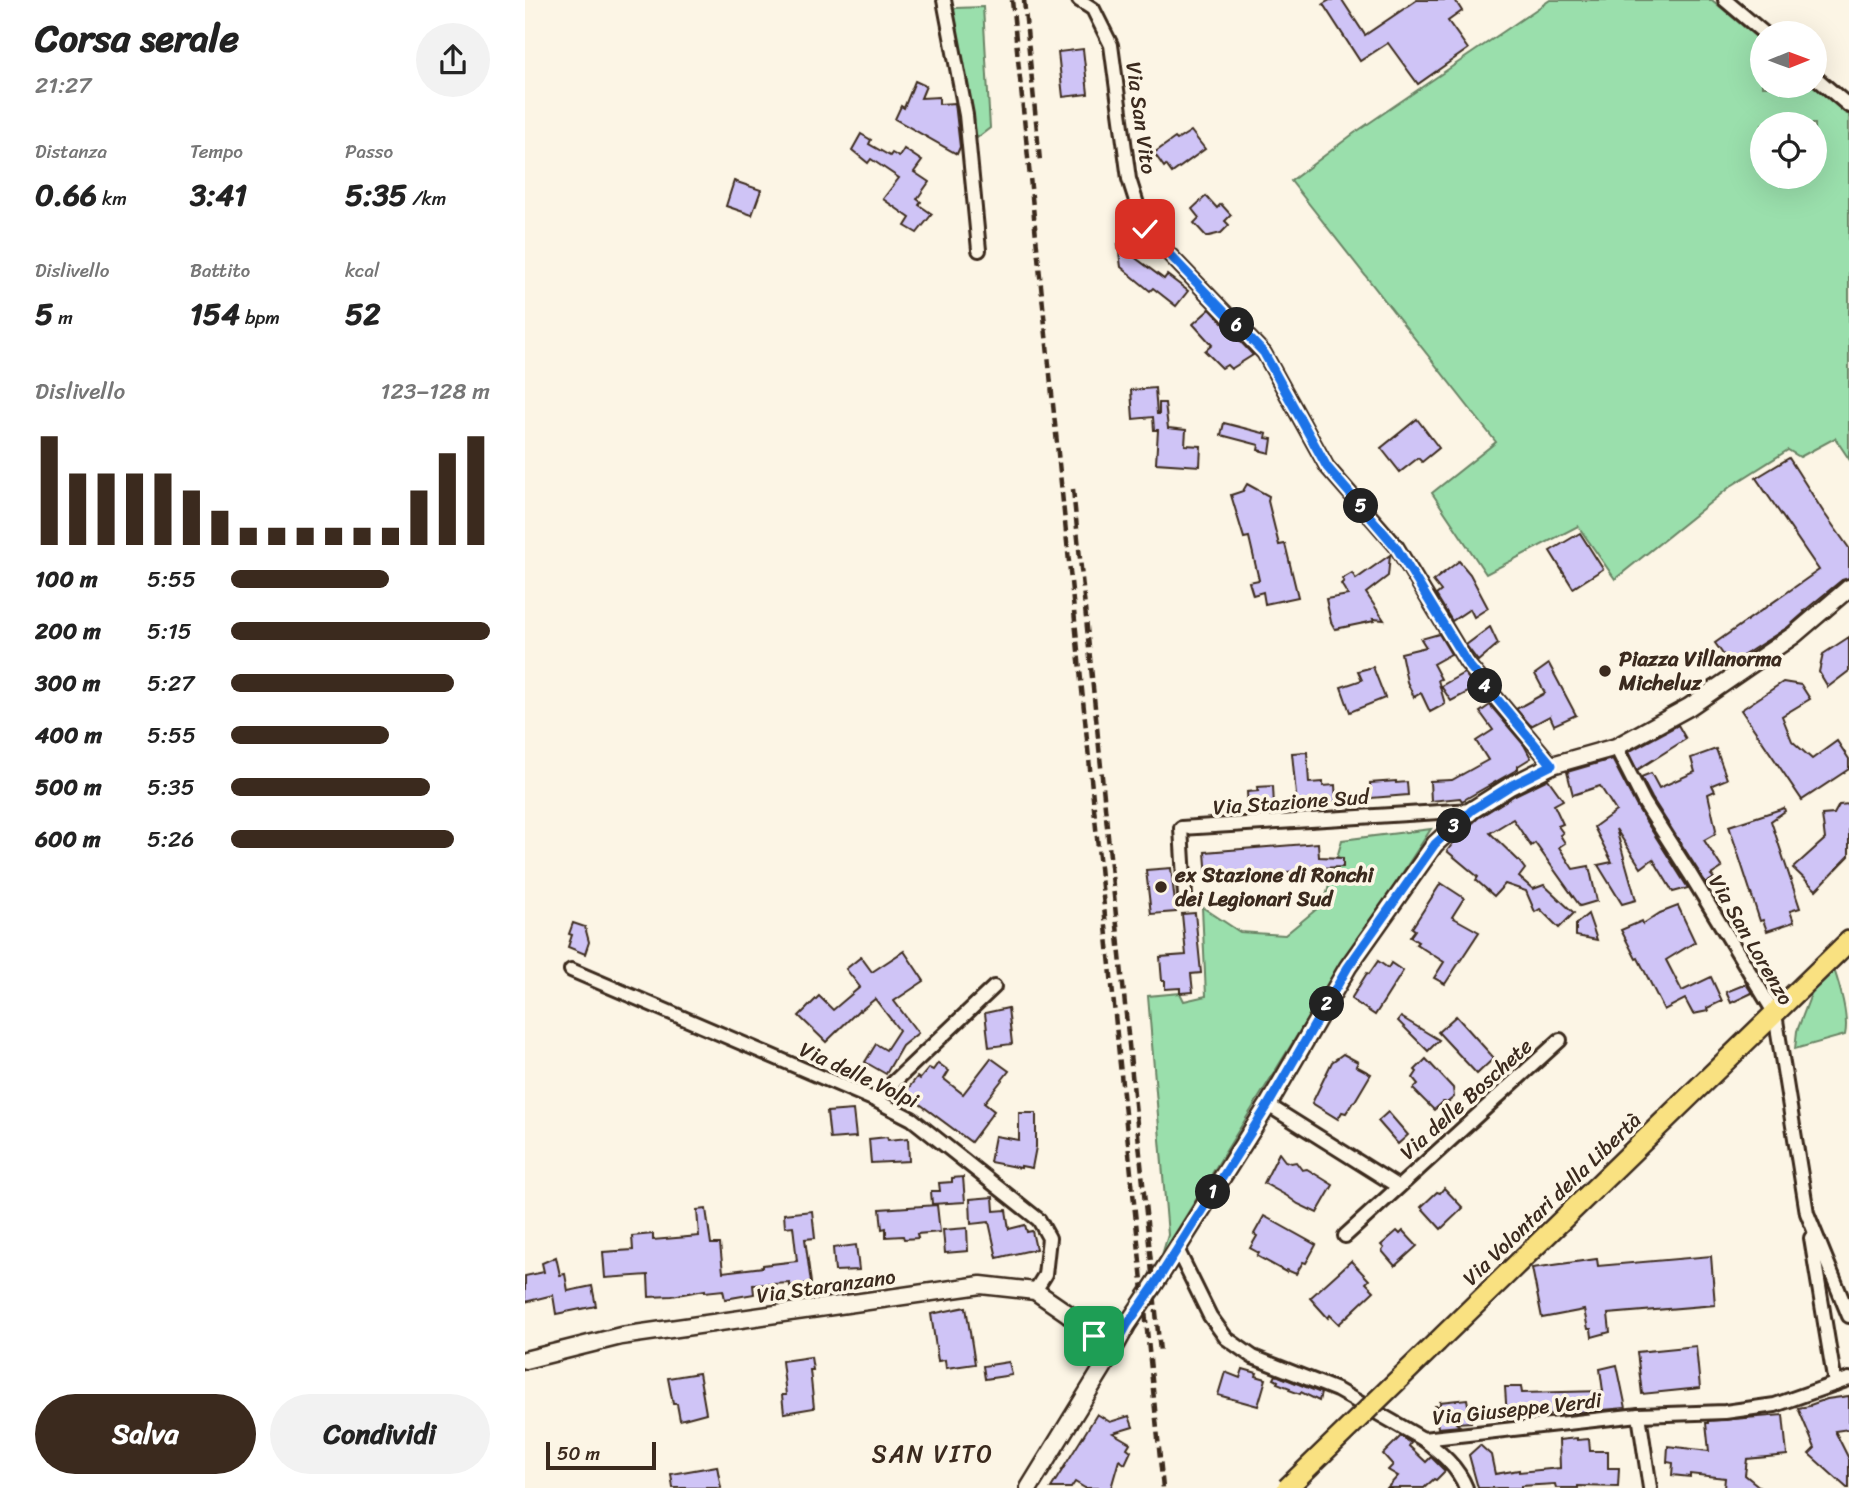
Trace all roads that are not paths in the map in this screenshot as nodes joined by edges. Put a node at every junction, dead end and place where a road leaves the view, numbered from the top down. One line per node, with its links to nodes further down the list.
1 (944, 0): 8 (street)
2 (1079, 0): 4 (street, Via San Vito)
3 (1725, 0): 5 (street)
4 (1094, 5): 11 (street, Via San Vito)
5 (1750, 21)
6 (1827, 87): 7 (street)
7 (1849, 106)
8 (979, 250)
9 (1849, 588): 10 (street)
10 (1616, 747): 11 (street); 17 (street, Via San Lorenzo)
11 (1552, 765): 12 (street)
12 (1472, 810): 13 (street, Via Stazione Sud); 20 (street)
13 (1185, 896)
14 (1849, 942): 17 (main road, Via Volontari della Libertà)
15 (571, 970): 19 (street, Via delle Volpi)
16 (994, 987): 19 (street)
17 (1776, 1014): 22 (street, Via San Lorenzo); 35 (main road, Via Volontari della Libertà, bridge)
18 (1560, 1040): 21 (street, Via delle Boschete)
19 (875, 1100): 25 (street, Via delle Volpi)
20 (1268, 1105): 21 (street, Via delle Boschete); 24 (street)
21 (1397, 1186): 23 (street, Via delle Boschete)
22 (1807, 1213): 26 (street, Via San Lorenzo); 27 (street, Via San Lorenzo)
23 (1345, 1236)
24 (1177, 1249): 28 (street); 33 (street, Via Giuseppe Verdi)
25 (1035, 1291): 28 (street, Via Staranzano); 29 (street, Via Staranzano)
26 (1823, 1311): 27 (street, Via San Lorenzo); 31 (street, Via San Lorenzo)
27 (1847, 1312)
28 (1110, 1356): 34 (street)
29 (525, 1360)
30 (1849, 1379): 31 (street, Via Giuseppe Verdi)
31 (1835, 1384): 32 (street, Via Giuseppe Verdi)
32 (1639, 1415): 33 (street, Via Giuseppe Verdi); 37 (street)
33 (1423, 1439): 36 (street)
34 (1029, 1488)
35 (1287, 1488)
36 (1466, 1488)
37 (1650, 1488)

